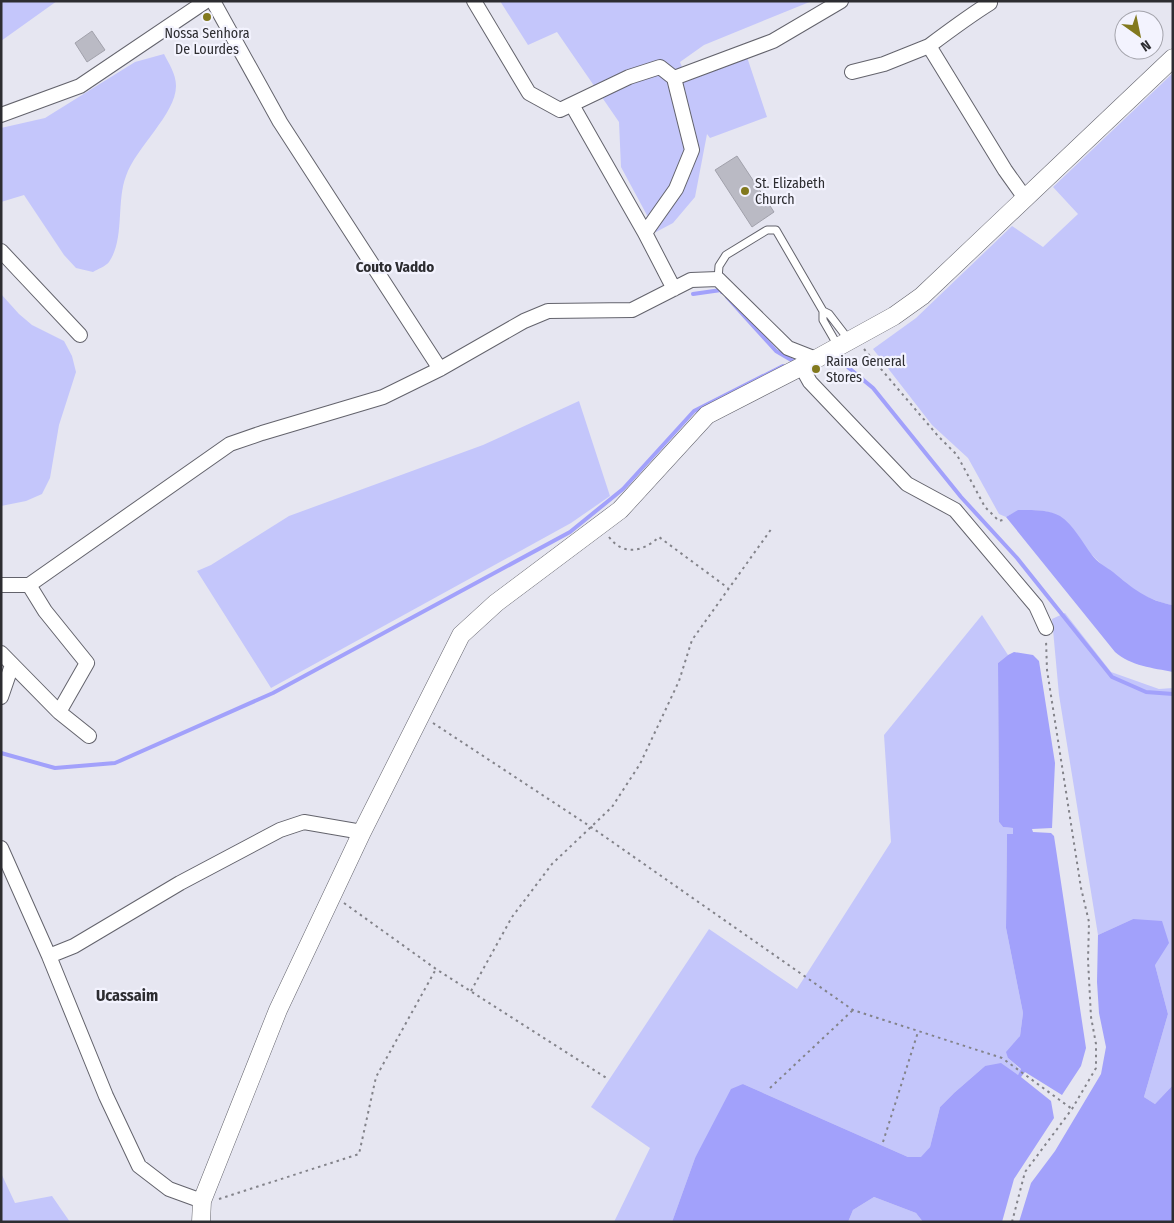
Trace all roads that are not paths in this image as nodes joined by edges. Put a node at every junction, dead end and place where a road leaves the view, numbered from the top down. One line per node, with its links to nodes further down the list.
1 (206, 1): 11 (street)
2 (213, 1): 21 (street)
3 (474, 1): 10 (street)
4 (841, 1): 9 (street)
5 (990, 3): 6 (street)
6 (929, 46): 8 (street); 12 (street)
7 (1173, 58): 12 (street)
8 (852, 72)
9 (674, 78): 10 (street); 13 (street)
10 (572, 104): 13 (street)
11 (1, 115)
12 (1025, 198): 19 (street)
13 (645, 233): 16 (street)
14 (1, 251): 18 (street)
15 (718, 279): 16 (street); 17 (lane); 20 (street)
16 (674, 289): 21 (street)
17 (823, 310): 19 (lane); 19 (lane)
18 (80, 335)
19 (848, 342): 20 (street)
20 (809, 362): 24 (street); 30 (street)
21 (440, 369): 23 (street)
22 (1, 585): 23 (street)
23 (29, 585): 28 (street)
24 (1046, 628)
25 (1, 653): 26 (street)
26 (12, 664): 27 (street); 28 (street)
27 (1, 697)
28 (59, 712): 29 (street)
29 (89, 736)
30 (362, 832): 32 (street); 33 (street)
31 (1, 848): 32 (street)
32 (49, 956): 33 (street)
33 (202, 1201): 34 (street)
34 (201, 1222)

